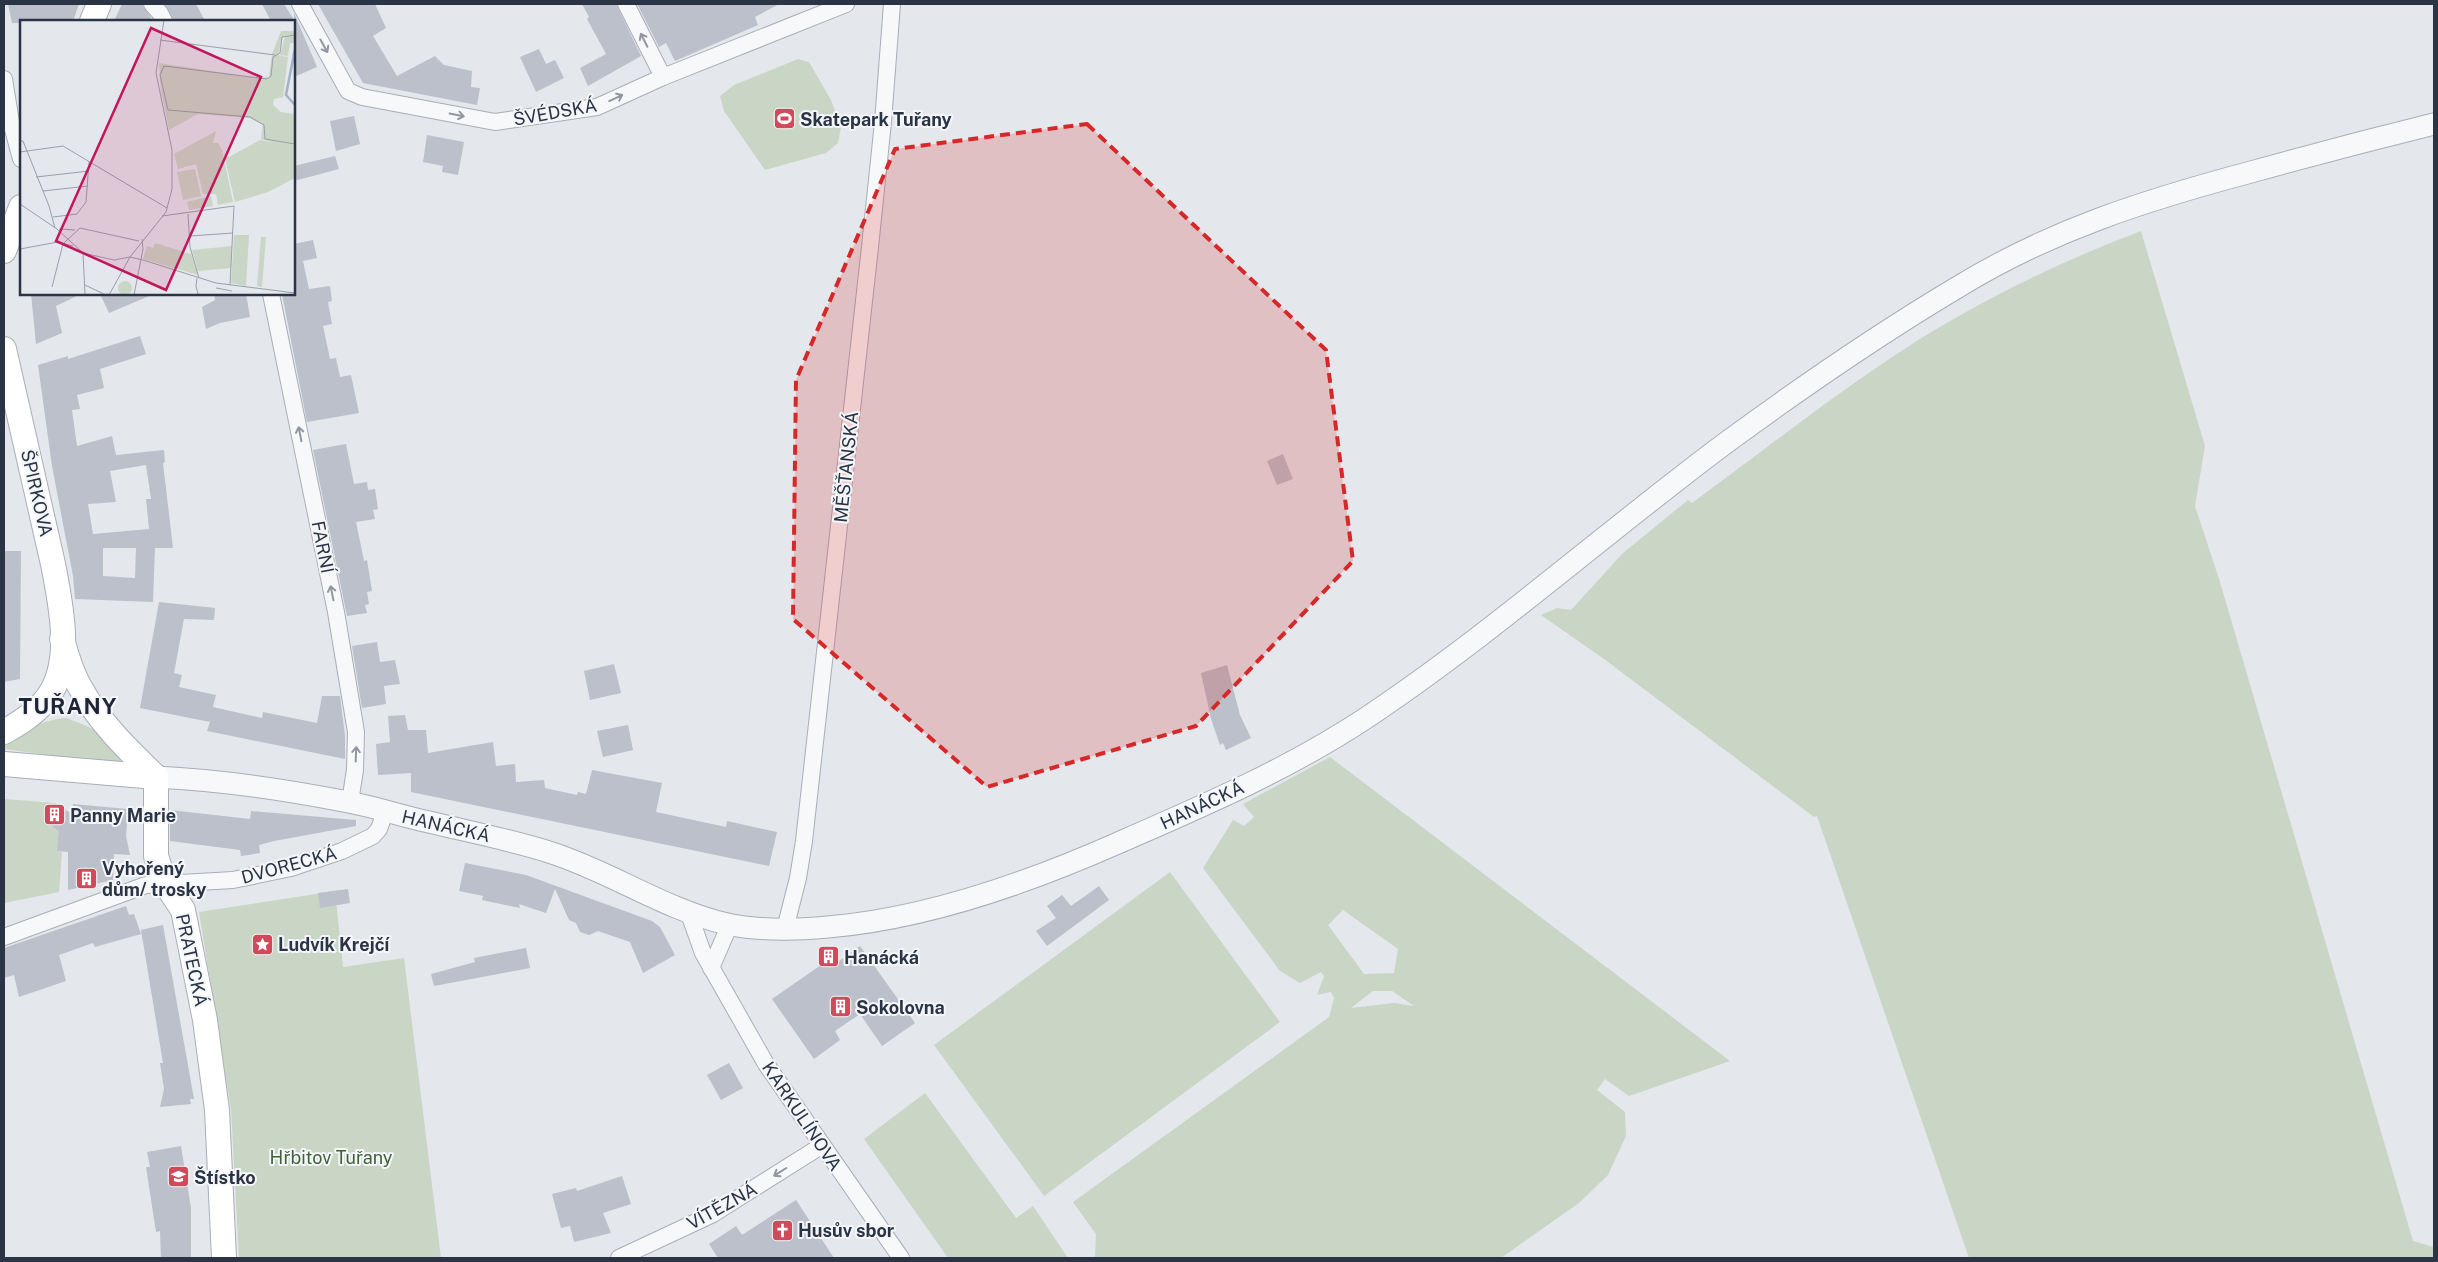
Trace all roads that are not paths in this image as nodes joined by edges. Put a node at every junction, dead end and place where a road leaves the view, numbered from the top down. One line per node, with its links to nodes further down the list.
1 (99, 4): 8 (main road)
2 (152, 4): 9 (street)
3 (300, 4): 10 (street, ŠVÉDSKÁ, one-way to 10)
4 (626, 4): 10 (street, one-way to 4)
5 (846, 4): 7 (street, ŠVÉDSKÁ)
6 (892, 4): 29 (street, MĚŠŤANSKÁ)
7 (805, 11): 10 (street, ŠVÉDSKÁ)
8 (92, 20)
9 (164, 20)
10 (663, 77)
11 (4, 79): 12 (street)
12 (4, 88): 13 (street); 15 (street)
13 (20, 110)
14 (2434, 124): 29 (street, HANÁCKÁ)
15 (20, 155)
16 (20, 210): 17 (main road)
17 (4, 250)
18 (271, 295): 24 (street, FARNÍ, one-way to 18)
19 (4, 349): 20 (main road, ŠPIRKOVA)
20 (62, 640): 21 (main road); 23 (main road)
21 (4, 732)
22 (4, 764): 23 (main road, HANÁCKÁ)
23 (156, 777): 24 (street, HANÁCKÁ); 26 (main road, PRATECKÁ)
24 (350, 802): 25 (street, HANÁCKÁ)
25 (385, 812): 26 (street, DVORECKÁ); 27 (street, HANÁCKÁ)
26 (165, 883): 30 (street, DVORECKÁ); 33 (main road, PRATECKÁ)
27 (688, 911): 28 (street, HANÁCKÁ); 31 (street, KARKULÍNOVA)
28 (730, 924): 29 (street, HANÁCKÁ); 31 (street)
29 (785, 929)
30 (4, 937)
31 (711, 968): 32 (street, KARKULÍNOVA)
32 (821, 1146): 34 (street, VÍTĚZNÁ, one-way to 34); 35 (street, KARKULÍNOVA)
33 (224, 1258)
34 (619, 1258)
35 (901, 1258)

